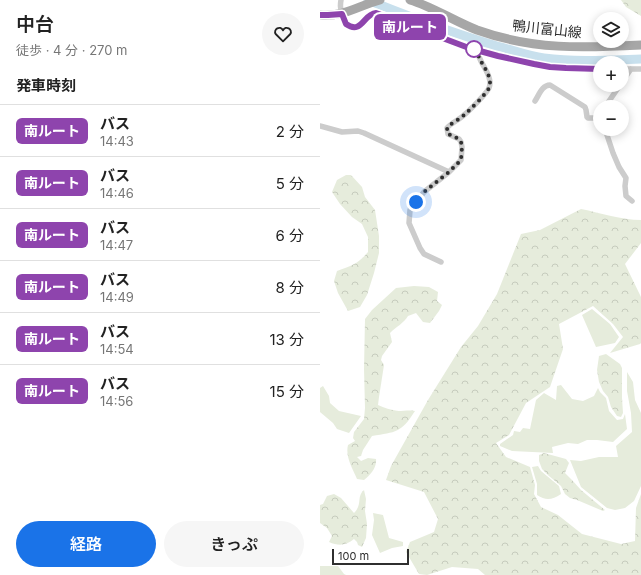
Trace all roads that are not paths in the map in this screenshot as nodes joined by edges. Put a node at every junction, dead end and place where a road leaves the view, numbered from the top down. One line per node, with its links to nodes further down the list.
1 (341, 0): 4 (street)
2 (380, 0): 4 (main road)
3 (410, 0): 6 (main road, 鴨川富山線)
4 (342, 14): 5 (main road); 7 (street)
5 (320, 15)
6 (641, 45)
7 (477, 50): 8 (street); 16 (street)
8 (593, 69)
9 (631, 69): 10 (street); 11 (street)
10 (641, 69)
11 (629, 72)
12 (535, 101): 13 (street)
13 (593, 118)
14 (320, 126): 16 (street)
15 (607, 136): 17 (street)
16 (449, 172): 18 (street)
17 (632, 201)
18 (441, 262)

